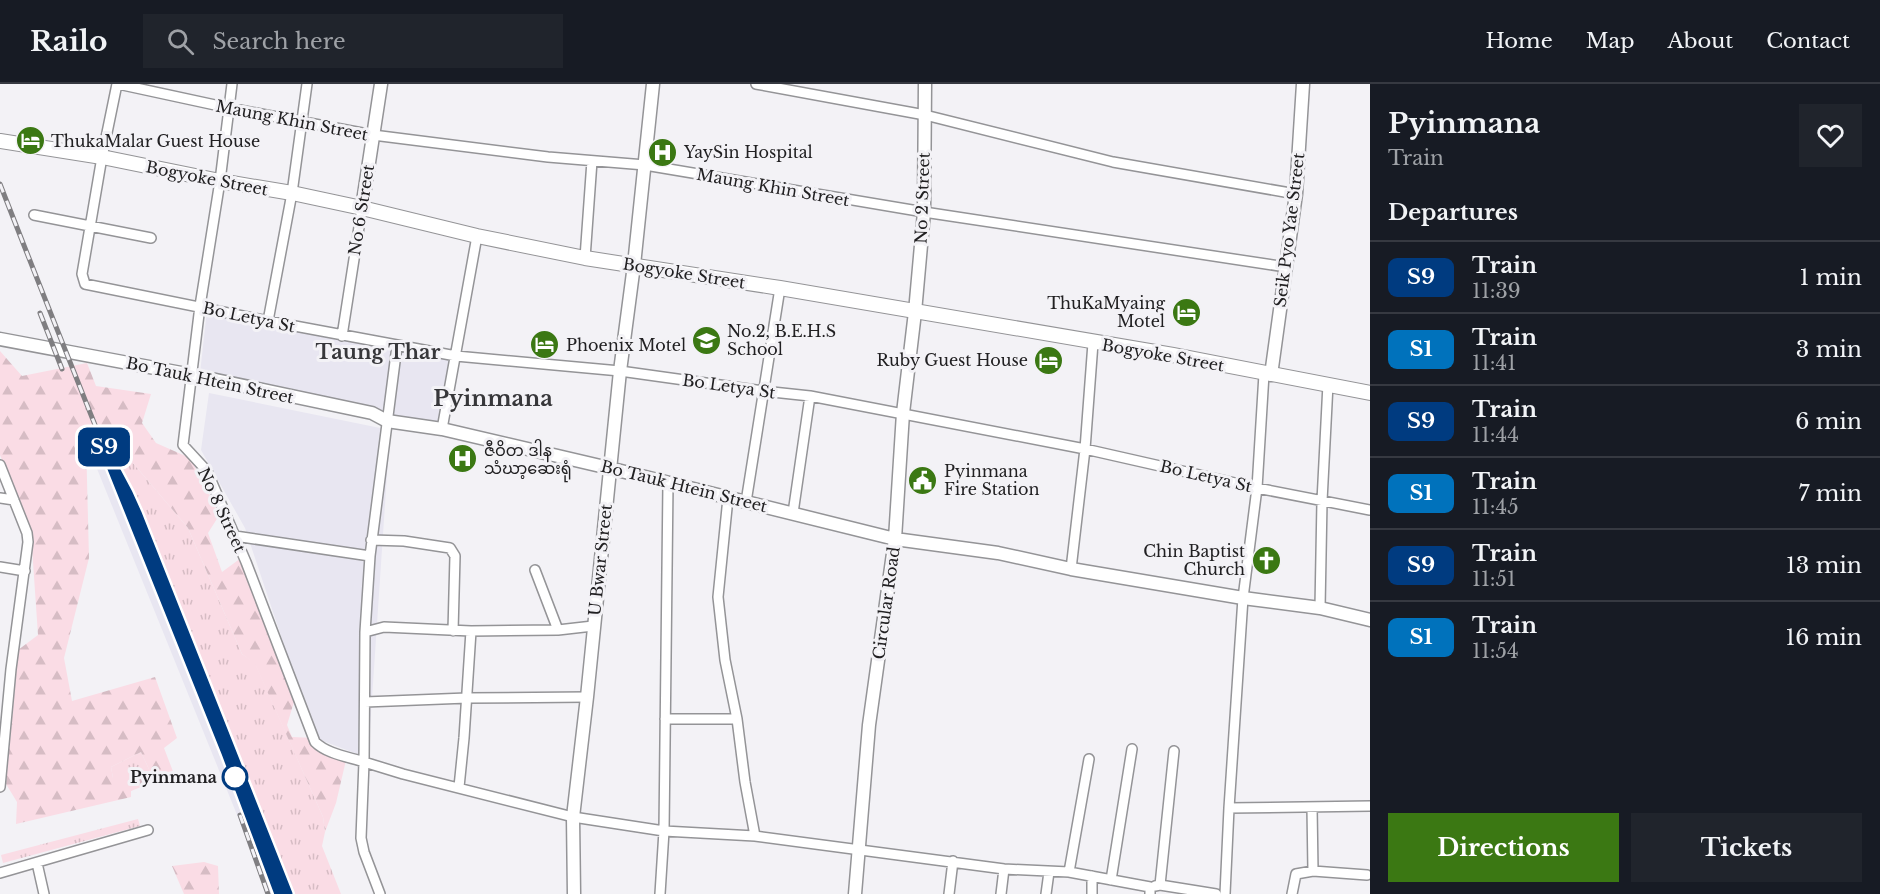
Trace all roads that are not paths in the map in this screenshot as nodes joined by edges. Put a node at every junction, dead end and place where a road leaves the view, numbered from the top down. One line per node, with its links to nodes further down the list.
1 (117, 84): 9 (street, Maung Khin Street); 14 (street)
2 (232, 84): 9 (street, No 8 Street)
3 (307, 84): 11 (street)
4 (381, 84): 12 (street, No 6 Street)
5 (653, 84): 16 (street, U Bwar Street)
6 (756, 84): 10 (street)
7 (925, 84): 10 (street, No 2 Street)
8 (1303, 84): 19 (street, Seik Pyo Yae Street)
9 (229, 108): 11 (street, Maung Khin Street); 17 (street, No 8 Street)
10 (925, 116): 19 (street); 21 (street, No 2 Street)
11 (301, 123): 12 (street, Maung Khin Street); 18 (street)
12 (373, 135): 15 (street, Maung Khin Street); 20 (street, No 6 Street)
13 (0, 140): 14 (main road, Bogyoke Street)
14 (102, 158): 17 (main road, Bogyoke Street); 23 (street)
15 (592, 160): 16 (street, Maung Khin Street); 26 (street)
16 (645, 165): 21 (street, Maung Khin Street); 27 (street, U Bwar Street)
17 (220, 182): 18 (main road, Bogyoke Street); 30 (street, No 8 Street)
18 (292, 193): 20 (main road, Bogyoke Street); 32 (street)
19 (1296, 194): 28 (street, Seik Pyo Yae Street)
20 (362, 208): 24 (main road, Bogyoke Street); 33 (street, No 6 Street)
21 (924, 212): 28 (street, Maung Khin Street); 31 (street, No 2 Street)
22 (34, 215): 23 (street)
23 (91, 226): 25 (street); 30 (street, Bo Letya St)
24 (477, 236): 26 (main road, Bogyoke Street); 37 (street)
25 (151, 238)
26 (585, 258): 27 (main road, Bogyoke Street)
27 (634, 265): 29 (main road, Bogyoke Street); 38 (street, U Bwar Street)
28 (1286, 267): 39 (street, Seik Pyo Yae Street)
29 (780, 288): 31 (main road, Bogyoke Street); 42 (street)
30 (200, 306): 32 (street, Bo Letya St); 40 (street, No 8 Street)
31 (915, 312): 35 (main road, Bogyoke Street); 45 (street, Circular Road)
32 (268, 321): 33 (street, Bo Letya St)
33 (342, 336): 36 (street, Bo Letya St)
34 (0, 339): 40 (street, Bo Tauk Htein Street)
35 (1093, 343): 39 (main road, Bogyoke Street); 48 (street)
36 (397, 346): 37 (street, Bo Letya St); 46 (street)
37 (456, 356): 38 (street, Bo Letya St); 47 (street)
38 (620, 370): 42 (street, Bo Letya St); 50 (street, U Bwar Street)
39 (1267, 374): 41 (main road, Bogyoke Street); 52 (street)
40 (192, 375): 46 (street, Bo Tauk Htein Street); 60 (street, No 8 Street)
41 (1328, 384): 43 (main road, Bogyoke Street); 56 (street)
42 (763, 391): 44 (street, Bo Letya St); 57 (street)
43 (1370, 393)
44 (810, 396): 45 (street, Bo Letya St); 59 (street)
45 (903, 413): 48 (street, Bo Letya St); 61 (street, Circular Road)
46 (387, 421): 47 (street, Bo Tauk Htein Street); 62 (street)
47 (442, 429): 50 (street, Bo Tauk Htein Street)
48 (1085, 449): 52 (street, Bo Letya St); 65 (street)
49 (0, 465): 55 (street)
50 (609, 468): 51 (street, Bo Tauk Htein Street); 71 (street, U Bwar Street)
51 (668, 483): 54 (street, Bo Tauk Htein Street); 81 (street)
52 (1257, 488): 56 (street, Bo Letya St); 68 (street)
53 (0, 498): 55 (street)
54 (728, 498): 57 (street, Bo Tauk Htein Street); 82 (street)
55 (14, 500): 67 (street)
56 (1322, 501): 58 (street, Bo Letya St); 69 (street)
57 (746, 502): 59 (street, Bo Tauk Htein Street)
58 (1370, 510)
59 (793, 513): 61 (street, Bo Tauk Htein Street)
60 (235, 536): 63 (street); 86 (street, No 8 Street)
61 (895, 539): 65 (street, Bo Tauk Htein Street); 96 (street, Circular Road)
62 (371, 540): 63 (street); 73 (street)
63 (370, 556): 75 (street)
64 (0, 567): 67 (street)
65 (1071, 569): 68 (street, Bo Tauk Htein Street)
66 (535, 570): 72 (street)
67 (25, 571): 77 (street)
68 (1244, 598): 69 (street, Bo Tauk Htein Street); 91 (street)
69 (1320, 608): 70 (street, Bo Tauk Htein Street)
70 (1370, 620)
71 (593, 626): 72 (street); 78 (street, U Bwar Street)
72 (558, 630): 74 (street)
73 (453, 631): 74 (street); 75 (street)
74 (471, 631): 79 (street)
75 (365, 632): 80 (street)
76 (0, 666): 77 (street)
77 (11, 669): 87 (street)
78 (587, 697): 79 (street); 92 (street, U Bwar Street)
79 (467, 698): 80 (street); 88 (street)
80 (365, 702): 86 (street)
81 (665, 719): 82 (street); 94 (street)
82 (737, 719): 95 (street)
83 (1132, 749): 106 (street)
84 (1174, 750): 107 (street)
85 (1089, 759): 101 (street)
86 (364, 762): 88 (street, No 8 Street); 110 (street)
87 (0, 787)
88 (459, 788): 92 (street, No 8 Street)
89 (1370, 806): 90 (street)
90 (1312, 807): 91 (street); 102 (street)
91 (1229, 808): 119 (street)
92 (573, 817): 94 (street, No 8 Street); 111 (street, U Bwar Street)
93 (148, 830): 98 (street)
94 (664, 831): 95 (street, No 8 Street); 112 (street)
95 (755, 836): 96 (street, No 8 Street)
96 (859, 849): 97 (street, No 8 Street); 113 (street, Circular Road)
97 (953, 861): 99 (street, No 8 Street); 114 (street)
98 (37, 863): 103 (street); 109 (street)
99 (1004, 869): 100 (street, No 8 Street); 115 (street)
100 (1049, 872): 101 (street, No 8 Street); 116 (street)
101 (1069, 872): 105 (street, No 8 Street)
102 (1313, 872): 104 (street); 120 (street)
103 (0, 873)
104 (1367, 875)
105 (1092, 876): 106 (street, No 8 Street); 117 (street)
106 (1111, 880): 108 (street, No 8 Street)
107 (1160, 885): 108 (street); 118 (street)
108 (1150, 891)
109 (44, 894)
110 (380, 894)
111 (574, 894)
112 (660, 894)
113 (855, 894)
114 (949, 894)
115 (1001, 894)
116 (1046, 894)
117 (1092, 894)
118 (1216, 894)
119 (1225, 894)
120 (1292, 894)

